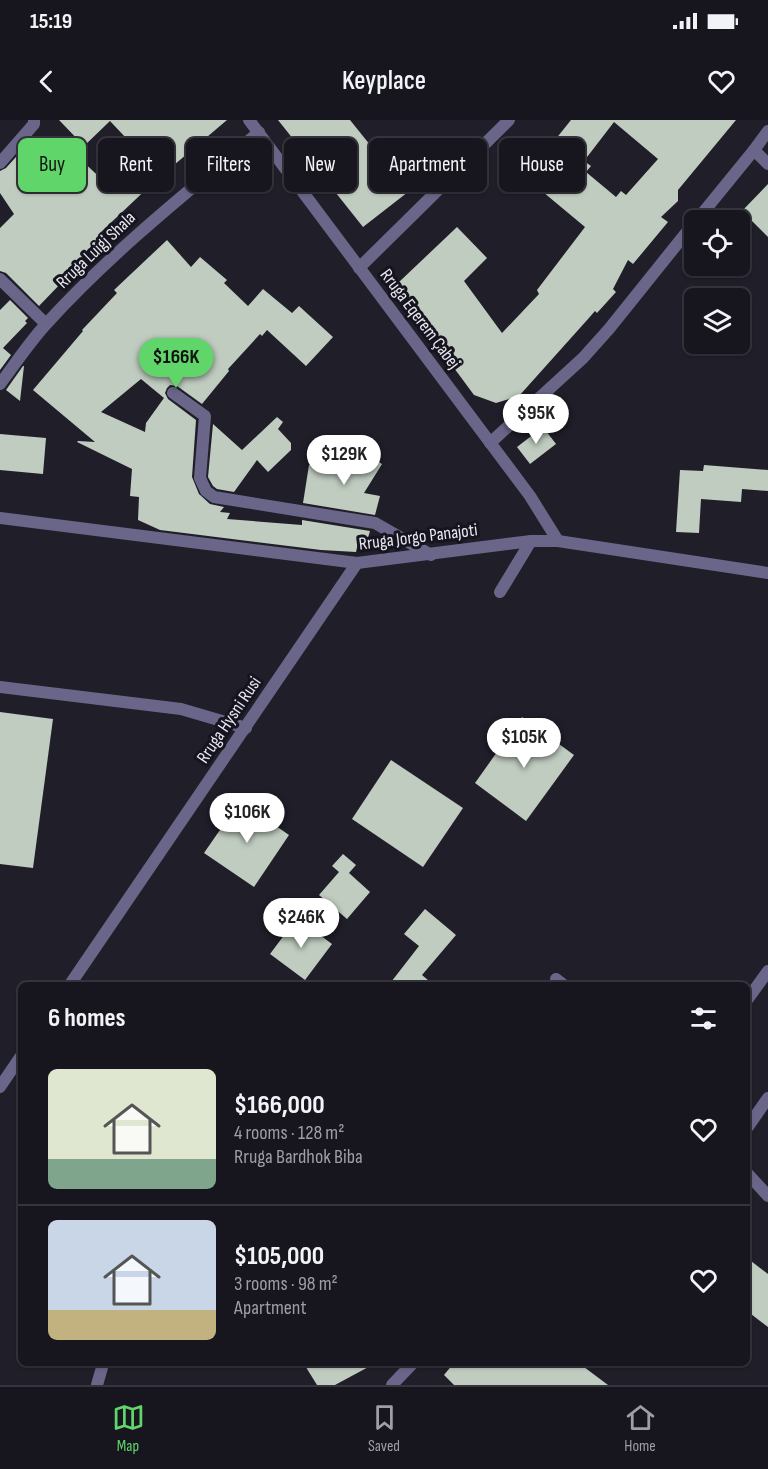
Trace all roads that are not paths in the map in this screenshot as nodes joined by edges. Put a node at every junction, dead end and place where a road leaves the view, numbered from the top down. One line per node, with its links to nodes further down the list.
1 (34, 120): 7 (street)
2 (249, 120): 5 (street, Rruga Eqerem Çabej)
3 (509, 120): 11 (street)
4 (768, 131): 6 (street)
5 (259, 132): 11 (street, Rruga Eqerem Çabej); 13 (street, Rruga Luigj Shala)
6 (754, 150): 8 (street); 9 (street)
7 (0, 164)
8 (768, 164)
9 (706, 210)
10 (684, 237): 16 (street)
11 (359, 268): 16 (street, Rruga Eqerem Çabej)
12 (0, 279): 13 (street)
13 (46, 324): 14 (street, Rruga Luigj Shala)
14 (0, 384)
15 (173, 393): 20 (street)
16 (490, 443): 19 (street, Rruga Eqerem Çabej)
17 (0, 518): 21 (street, Rruga Jorgo Panajoti)
18 (531, 541): 19 (street, Rruga Jorgo Panajoti); 20 (street, Rruga Jorgo Panajoti); 23 (street)
19 (558, 541): 22 (street, Rruga Jorgo Panajoti)
20 (431, 555): 21 (street, Rruga Jorgo Panajoti)
21 (357, 563): 25 (street, Rruga Hysni Rusi)
22 (768, 573)
23 (500, 592)
24 (0, 687): 25 (street)
25 (246, 728): 27 (street, Rruga Hysni Rusi)
26 (768, 970): 28 (street)
27 (72, 982)
28 (750, 996)
29 (18, 1060): 30 (street)
30 (0, 1087)
31 (768, 1098): 32 (street)
32 (750, 1124)
33 (750, 1176): 34 (street)
34 (768, 1196)
35 (102, 1366): 37 (street)
36 (410, 1366): 38 (street)
37 (97, 1385)
38 (392, 1385)

